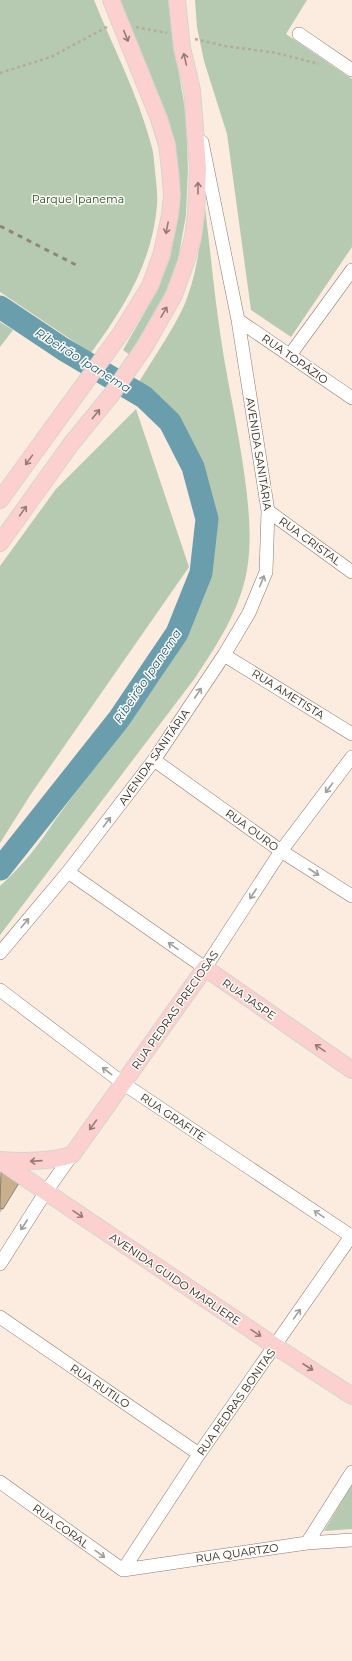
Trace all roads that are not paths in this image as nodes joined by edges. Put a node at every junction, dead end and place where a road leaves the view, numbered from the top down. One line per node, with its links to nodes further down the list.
1 (111, 0): 10 (main road, one-way to 10)
2 (177, 0): 5 (main road, one-way to 2)
3 (300, 34): 4 (street)
4 (348, 66)
5 (192, 90): 7 (street, AVENIDA SANITÁRIA); 12 (main road, one-way to 5)
6 (352, 270): 8 (street)
7 (238, 320): 8 (street, RUA TOPÁZIO); 11 (street, AVENIDA SANITÁRIA)
8 (290, 355): 9 (street, RUA TOPÁZIO)
9 (352, 398)
10 (0, 500)
11 (268, 511): 13 (street, RUA CRISTAL); 14 (street, AVENIDA SANITÁRIA, one-way to 11)
12 (0, 543)
13 (352, 572)
14 (224, 655): 15 (street, RUA AMETISTA); 17 (street, AVENIDA SANITÁRIA, one-way to 14)
15 (352, 734)
16 (352, 757): 18 (street, RUA PEDRAS PRECIOSAS, one-way to 18)
17 (154, 760): 18 (street, RUA OURO); 19 (street, AVENIDA SANITÁRIA, one-way to 17)
18 (281, 851): 20 (street, RUA OURO, one-way to 20); 22 (street, RUA PEDRAS PRECIOSAS, one-way to 22)
19 (68, 872): 21 (street, AVENIDA SANITÁRIA, one-way to 19); 22 (street, RUA JASPE, one-way to 19)
20 (352, 896)
21 (0, 953)
22 (205, 968): 24 (main road, RUA JASPE, one-way to 22); 25 (main road, RUA PEDRAS PRECIOSAS)
23 (0, 990): 25 (street, RUA GRAFITE, one-way to 23)
24 (352, 1070)
25 (124, 1084): 26 (main road, RUA PEDRAS PRECIOSAS, one-way to 26); 29 (street, RUA GRAFITE, one-way to 25)
26 (72, 1155): 27 (main road, one-way to 27); 28 (street, RUA PEDRAS PRECIOSAS)
27 (0, 1160): 28 (main road, AVENIDA GUIDO MARLIERE)
28 (45, 1192): 30 (street, RUA PEDRAS PRECIOSAS, one-way to 30); 32 (main road, AVENIDA GUIDO MARLIERE, one-way to 32)
29 (352, 1235): 32 (street, RUA PEDRAS BONITAS, one-way to 29)
30 (0, 1264)
31 (0, 1317): 34 (street, RUA RUTILO)
32 (275, 1346): 33 (main road, AVENIDA GUIDO MARLIERE, one-way to 33); 34 (street, RUA PEDRAS BONITAS)
33 (352, 1396)
34 (199, 1454): 39 (street, RUA PEDRAS BONITAS)
35 (352, 1472): 38 (street)
36 (0, 1482): 39 (street, RUA CORAL, one-way to 39)
37 (352, 1540): 38 (street, RUA QUARTZO)
38 (307, 1543): 39 (street, RUA QUARTZO)
39 (123, 1570)

